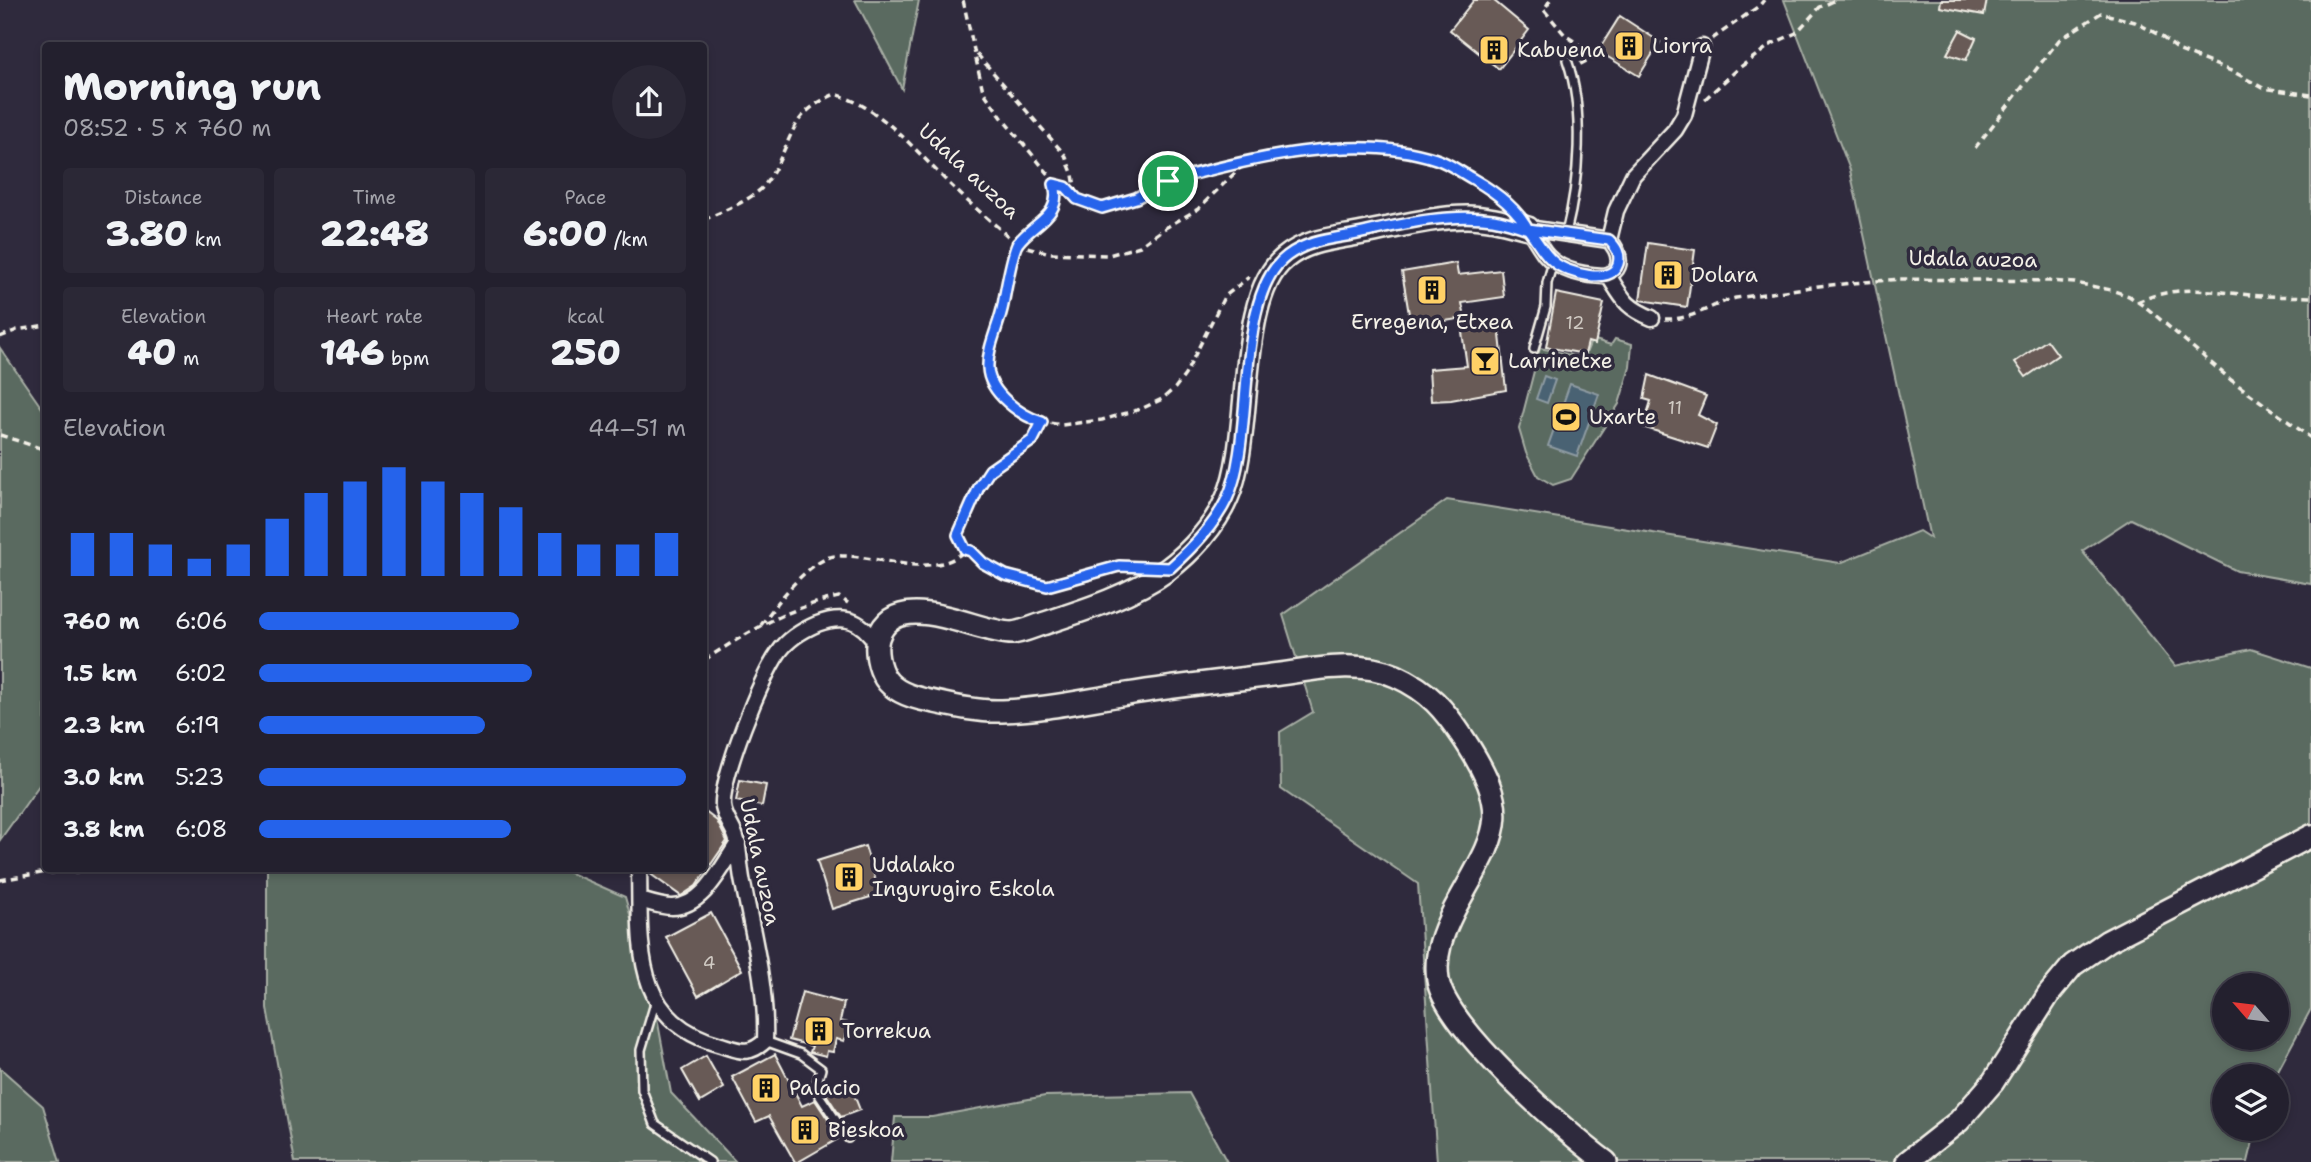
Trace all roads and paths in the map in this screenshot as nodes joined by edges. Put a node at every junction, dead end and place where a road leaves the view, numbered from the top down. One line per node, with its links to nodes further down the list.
1 (963, 0): 6 (path)
2 (1550, 0): 8 (path)
3 (1765, 0): 5 (path)
4 (1836, 0): 10 (path)
5 (1702, 47): 10 (street)
6 (977, 54): 13 (path); 14 (path)
7 (1567, 60): 8 (lane)
8 (1570, 70): 18 (lane)
9 (2311, 94): 11 (path)
10 (1680, 122): 19 (street)
11 (1975, 148)
12 (1246, 162): 14 (path); 15 (path); 20 (path)
13 (1054, 184): 14 (path); 20 (path)
14 (1077, 199)
15 (1508, 206)
16 (707, 219): 20 (path, Udala auzoa)
17 (1528, 229): 18 (street); 21 (street); 22 (street)
18 (1566, 234): 19 (street)
19 (1609, 240): 23 (street)
20 (1016, 244): 30 (path, Udala auzoa)
21 (1553, 262): 23 (street); 29 (lane)
22 (1275, 267): 30 (path, Udala auzoa); 35 (street)
23 (1608, 275): 26 (street)
24 (2311, 297): 25 (path)
25 (2137, 302): 26 (path, Udala auzoa); 32 (path, Udala auzoa)
26 (1652, 318)
27 (42, 326): 28 (path)
28 (0, 337)
29 (1534, 349)
30 (1042, 422): 34 (path)
31 (0, 435): 33 (path)
32 (2311, 438)
33 (42, 449)
34 (965, 549): 35 (path); 37 (path)
35 (1170, 568): 36 (street)
36 (876, 643): 39 (street, Udala auzoa); 48 (street)
37 (707, 658)
38 (2311, 836): 49 (street)
39 (737, 843): 43 (street); 45 (street, Udala auzoa)
40 (65, 872): 42 (path)
41 (639, 872): 43 (street)
42 (0, 880)
43 (640, 900): 44 (street)
44 (656, 999): 45 (street); 47 (lane)
45 (765, 1041): 46 (lane)
46 (848, 1138)
47 (710, 1162)
48 (1606, 1162)
49 (1907, 1162)

